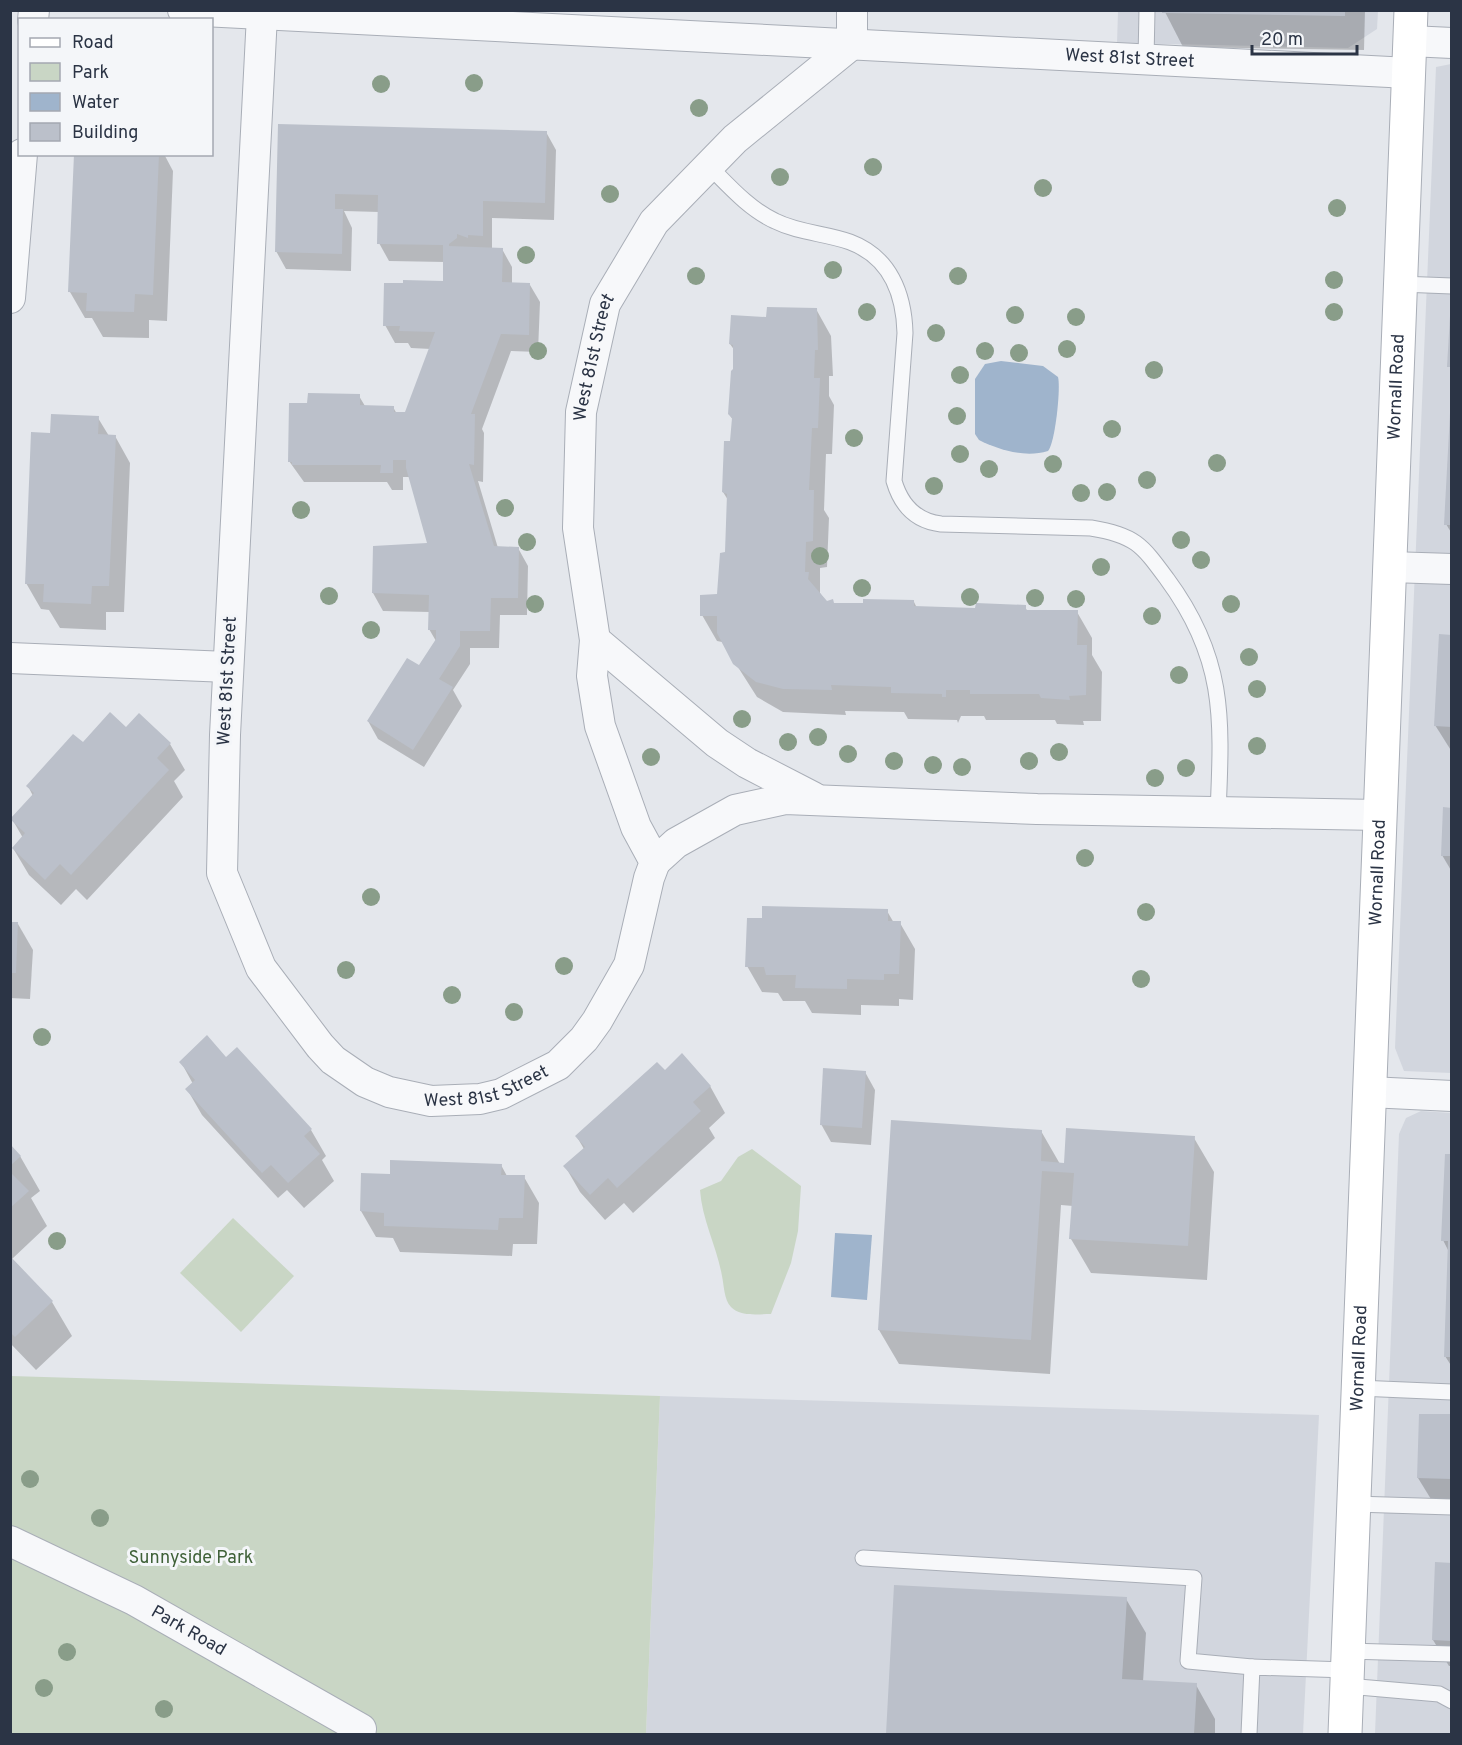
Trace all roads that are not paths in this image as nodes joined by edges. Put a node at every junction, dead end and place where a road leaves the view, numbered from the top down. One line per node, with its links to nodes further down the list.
1 (183, 10): 5 (street, West 81st Street)
2 (852, 10): 8 (street)
3 (1147, 10): 9 (lane)
4 (323, 14): 5 (street, West 81st Street); 8 (street, West 81st Street)
5 (262, 15): 19 (street, West 81st Street)
6 (1410, 42): 7 (street, West 81st Street); 9 (street, West 81st Street); 12 (main road, Wornall Road)
7 (1452, 43)
8 (852, 44): 9 (street, West 81st Street); 11 (street, West 81st Street)
9 (1146, 59)
10 (22, 156): 14 (street)
11 (709, 166): 17 (street, West 81st Street); 21 (lane)
12 (1400, 284): 13 (lane); 15 (main road, Wornall Road)
13 (1452, 286)
14 (10, 298)
15 (1390, 567): 16 (street); 22 (main road, Wornall Road)
16 (1452, 569)
17 (596, 640): 20 (street); 23 (street, West 81st Street)
18 (10, 658): 19 (street)
19 (228, 667): 23 (street, West 81st Street)
20 (815, 798): 21 (street); 23 (street)
21 (1218, 813): 22 (street)
22 (1379, 815): 24 (main road, Wornall Road)
23 (655, 862)
24 (1369, 1092): 25 (street); 26 (main road, Wornall Road)
25 (1452, 1095)
26 (1358, 1388): 27 (lane); 28 (main road, Wornall Road)
27 (1452, 1392)
28 (1354, 1504): 29 (lane); 34 (main road, Wornall Road)
29 (1452, 1507)
30 (10, 1541): 36 (street, Park Road)
31 (863, 1558): 33 (lane)
32 (1452, 1654): 34 (lane)
33 (1252, 1667): 34 (lane); 37 (lane)
34 (1347, 1669): 35 (lane); 38 (main road, Wornall Road)
35 (1452, 1701)
36 (361, 1729)
37 (1249, 1734)
38 (1345, 1734)

